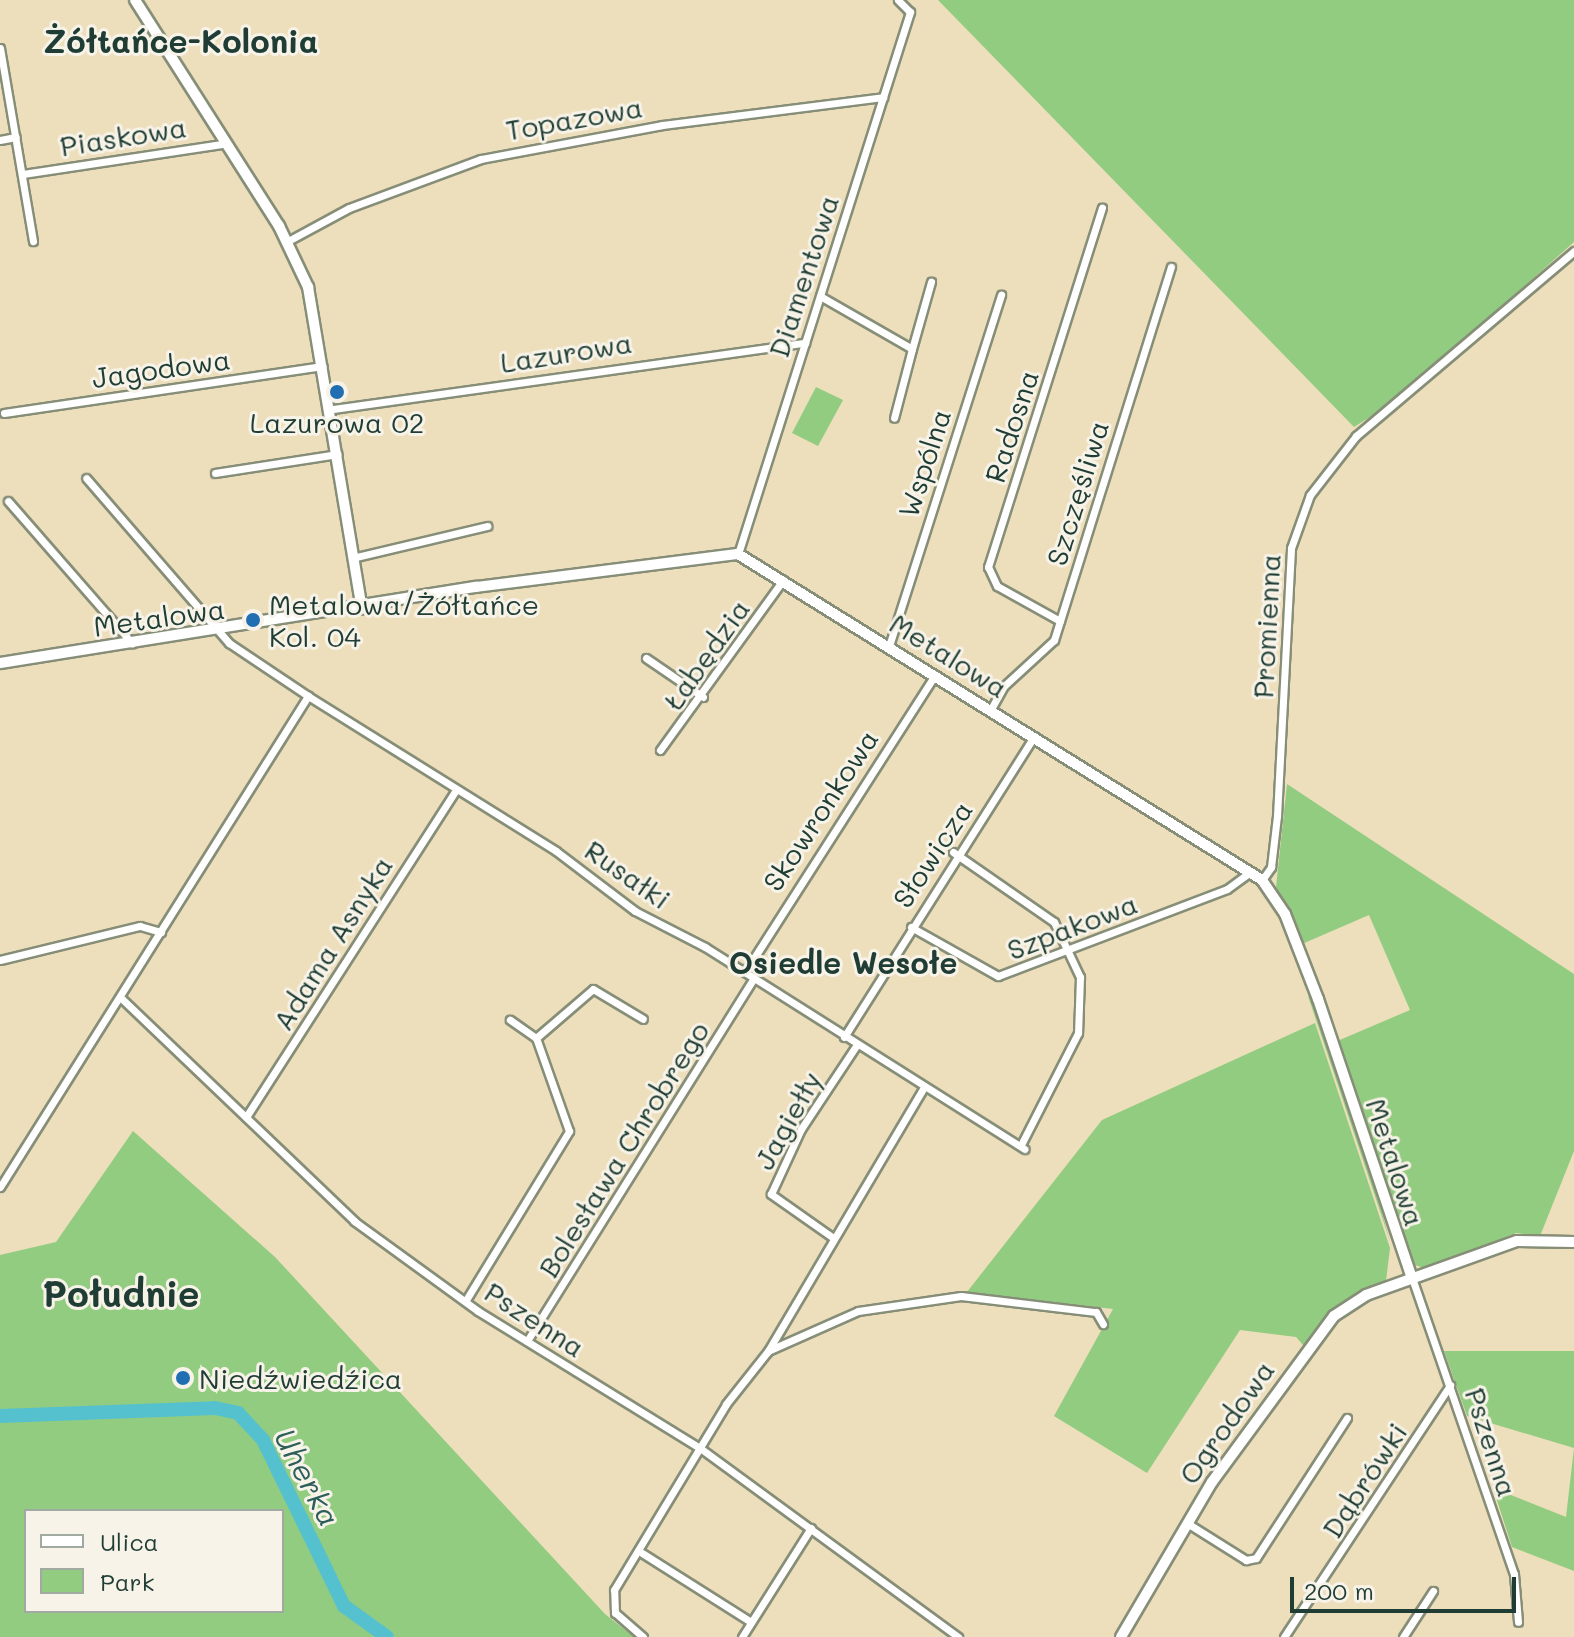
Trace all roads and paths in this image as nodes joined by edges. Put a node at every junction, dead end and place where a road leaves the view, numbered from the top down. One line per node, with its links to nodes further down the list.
1 (135, 0): 7 (street)
2 (898, 0): 4 (street, Diamentowa)
3 (0, 48): 5 (street, Piaskowa)
4 (883, 97): 11 (street, Topazowa); 16 (street, Diamentowa)
5 (16, 137): 6 (street); 8 (street, Piaskowa)
6 (0, 140)
7 (229, 142): 8 (street, Piaskowa); 11 (street)
8 (23, 174): 10 (street, Piaskowa)
9 (1102, 208): 37 (street, Radosna)
10 (33, 241)
11 (288, 241): 19 (street)
12 (1574, 251): 52 (street, Promienna)
13 (1171, 267): 37 (street, Szczęśliwa)
14 (931, 282): 18 (street)
15 (1001, 294): 40 (street, Wspólna)
16 (820, 296): 17 (street, Diamentowa); 18 (street)
17 (805, 343): 20 (street, Lazurowa); 28 (street, Diamentowa)
18 (912, 349): 22 (street)
19 (325, 366): 20 (street); 21 (street, Jagodowa)
20 (333, 409): 23 (street)
21 (4, 413)
22 (894, 418)
23 (340, 454): 24 (street); 29 (street)
24 (215, 473)
25 (86, 478): 38 (street)
26 (8, 501): 39 (street)
27 (487, 526): 29 (street)
28 (738, 554): 31 (street, Metalowa); 34 (street, Metalowa)
29 (356, 557): 30 (street)
30 (360, 573): 32 (street); 33 (street)
31 (783, 580): 40 (street, Metalowa); 45 (street, Łabędzia)
32 (363, 586): 34 (street); 35 (street)
33 (355, 596): 35 (street); 36 (street)
34 (386, 603): 35 (street, Metalowa)
35 (362, 608): 36 (street, Metalowa)
36 (340, 611): 38 (street, Metalowa)
37 (1060, 621): 46 (street, Szczęśliwa)
38 (224, 632): 39 (street, Metalowa); 44 (street)
39 (133, 645): 42 (street, Metalowa)
40 (889, 646): 43 (street, Metalowa)
41 (646, 658): 45 (street)
42 (0, 663)
43 (935, 675): 46 (street, Metalowa); 57 (street, Skowronkowa)
44 (308, 696): 49 (street, Rusałki); 54 (street)
45 (703, 697): 48 (street, Łabędzia)
46 (991, 709): 47 (street, Metalowa)
47 (1034, 736): 50 (street, Słowicza); 51 (street, Metalowa)
48 (660, 750)
49 (455, 792): 57 (street, Rusałki); 66 (street, Adama Asnyka)
50 (956, 854): 53 (street, Słowicza); 55 (street)
51 (1250, 872): 52 (street, Metalowa); 55 (street, Szpakowa)
52 (1262, 880): 70 (street, Metalowa)
53 (911, 927): 55 (street, Szpakowa); 62 (street, Słowicza)
54 (161, 932): 56 (street); 59 (street)
55 (1069, 951): 65 (street, Rusałki)
56 (0, 960)
57 (745, 972): 58 (street, Rusałki)
58 (754, 978): 62 (street, Rusałki); 73 (street, Bolesława Chrobrego)
59 (121, 998): 66 (street, Pszenna); 67 (street)
60 (643, 1019): 63 (street)
61 (510, 1020): 63 (street)
62 (844, 1037): 64 (street, Rusałki)
63 (536, 1038): 71 (street)
64 (856, 1046): 65 (street, Rusałki); 68 (street, Jagiełły)
65 (923, 1089): 68 (street)
66 (246, 1117): 71 (street, Pszenna)
67 (0, 1187)
68 (832, 1237): 74 (street)
69 (1574, 1242): 70 (street)
70 (1412, 1278): 75 (street, Pszenna); 78 (street, Ogrodowa)
71 (466, 1300): 73 (street, Pszenna)
72 (1103, 1324): 74 (street)
73 (527, 1341): 77 (street, Pszenna)
74 (768, 1351): 77 (street)
75 (1450, 1385): 83 (street, Pszenna); 88 (street, Dąbrówki)
76 (1347, 1418): 78 (street)
77 (700, 1448): 79 (street, Pszenna); 80 (street)
78 (1187, 1523): 87 (street, Ogrodowa)
79 (811, 1528): 82 (street); 86 (street, Pszenna)
80 (642, 1553): 82 (street); 84 (street)
81 (1433, 1591): 89 (street)
82 (751, 1622): 85 (street)
83 (1518, 1622)
84 (643, 1637)
85 (742, 1637)
86 (958, 1637)
87 (1121, 1637)
88 (1284, 1637)
89 (1403, 1637)

